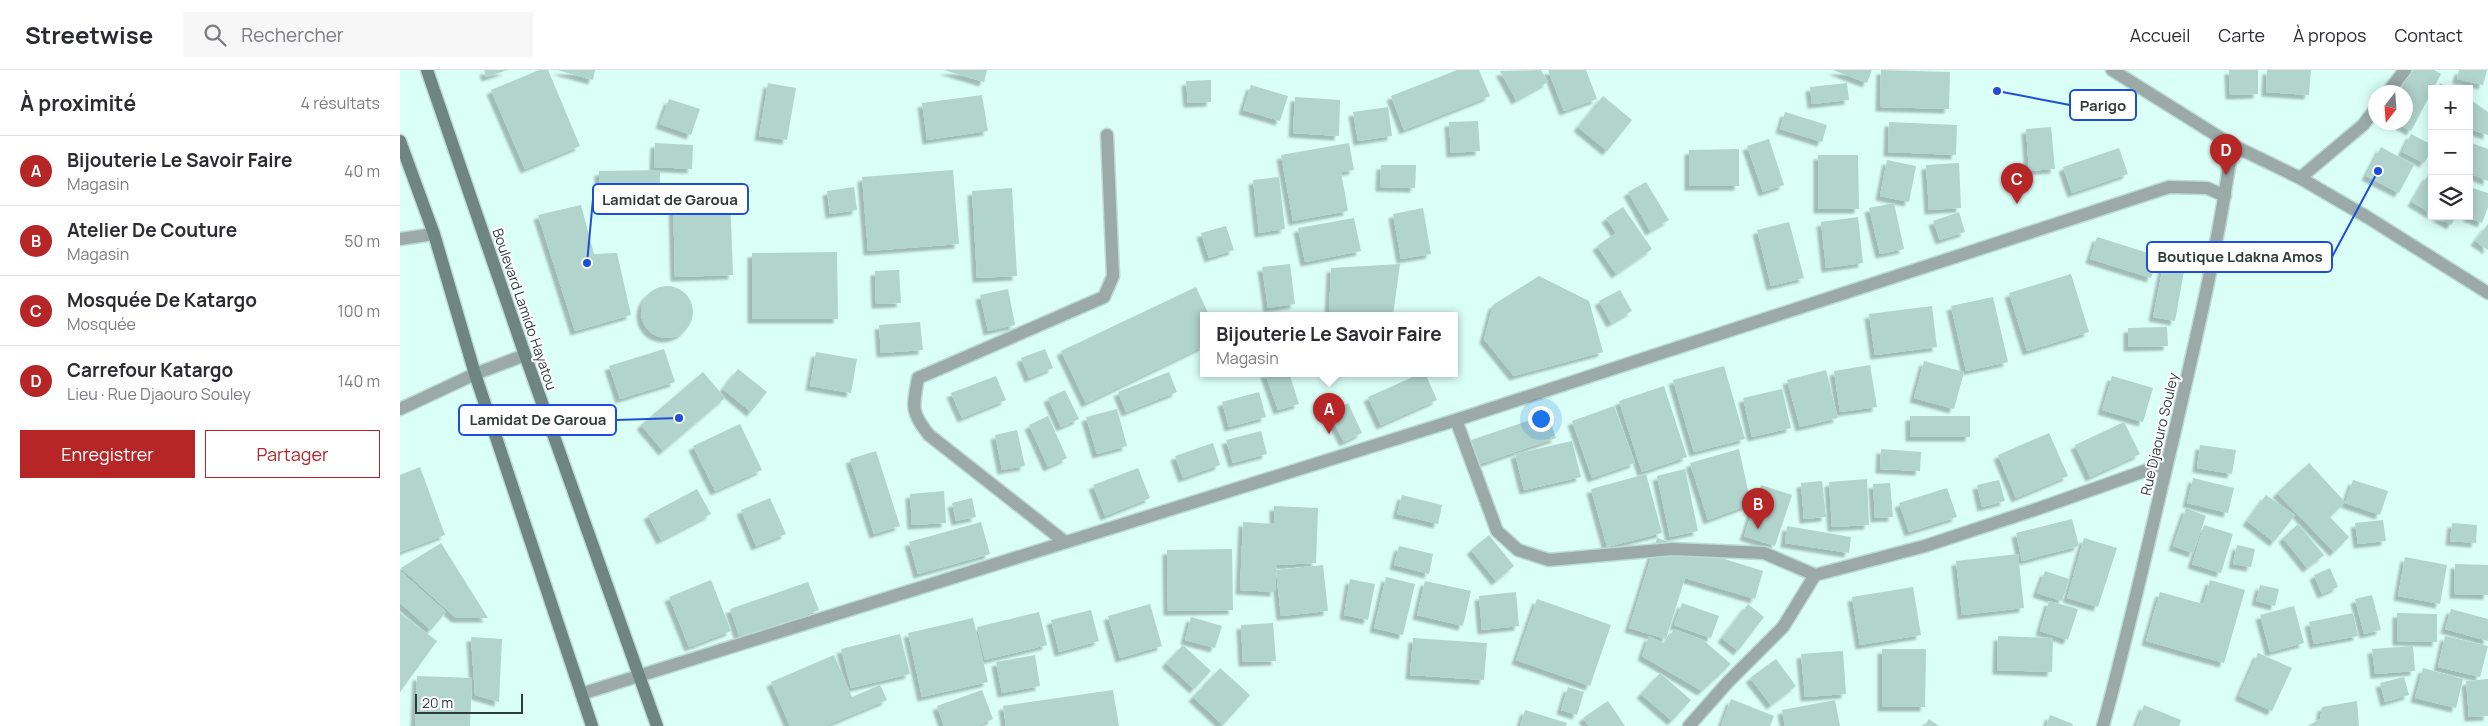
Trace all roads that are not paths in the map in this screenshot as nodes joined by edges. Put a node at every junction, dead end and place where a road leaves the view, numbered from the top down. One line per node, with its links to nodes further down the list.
1 (427, 70): 14 (main road, Boulevard Lamido Hayatou)
2 (2112, 70): 8 (street)
3 (2405, 70): 4 (street)
4 (2393, 85)
5 (2368, 118): 9 (street)
6 (1107, 135): 19 (street)
7 (400, 141): 11 (main road)
8 (2232, 146): 9 (street); 10 (street, Rue Djaouro Souley)
9 (2300, 178): 13 (street)
10 (2225, 196): 17 (street); 18 (street, Rue Djaouro Souley)
11 (434, 234): 12 (street); 15 (main road)
12 (400, 239)
13 (2488, 294)
14 (525, 355): 15 (street); 21 (main road, Boulevard Lamido Hayatou)
15 (475, 374): 16 (street); 22 (main road)
16 (400, 409)
17 (1456, 420): 19 (street); 20 (street)
18 (2167, 462): 20 (street); 26 (street, Rue Djaouro Souley)
19 (1065, 542): 21 (street)
20 (1816, 575): 25 (street)
21 (639, 675): 22 (street); 24 (main road, Boulevard Lamido Hayatou)
22 (581, 694): 23 (main road)
23 (592, 726)
24 (657, 726)
25 (1689, 726)
26 (2103, 726)

